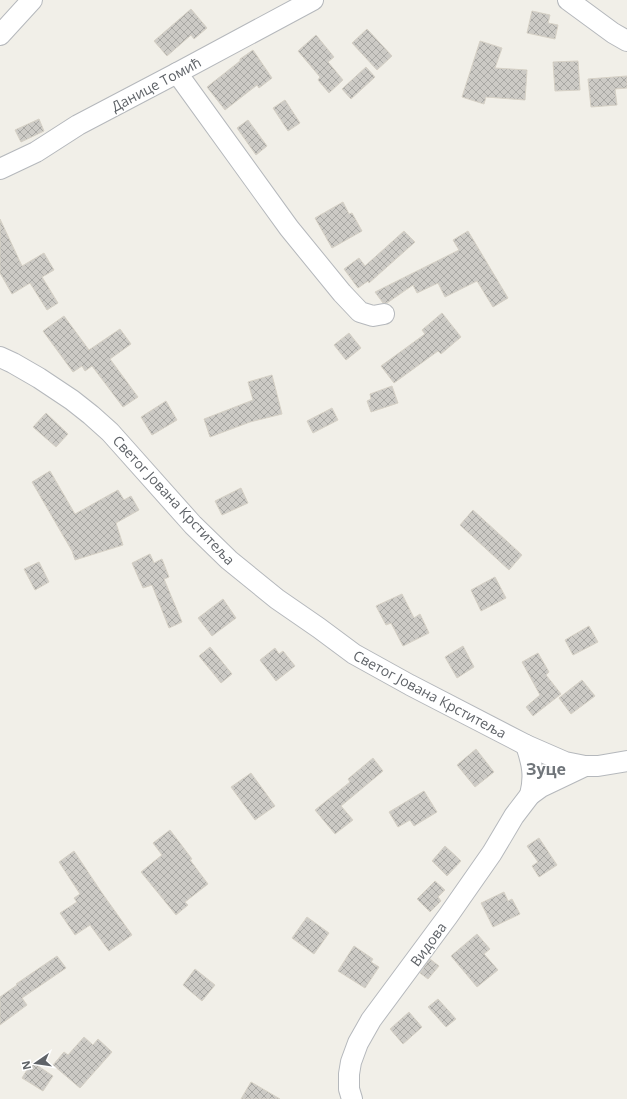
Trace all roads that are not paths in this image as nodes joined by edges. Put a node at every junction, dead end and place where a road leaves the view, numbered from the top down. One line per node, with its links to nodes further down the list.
1 (32, 0): 4 (street)
2 (313, 0): 6 (street, Данице Томић)
3 (568, 0): 5 (street)
4 (0, 35)
5 (627, 42)
6 (177, 73): 7 (street, Данице Томић); 8 (street)
7 (0, 168)
8 (384, 314)
9 (0, 357): 10 (street, Светог Јована Крститеља)
10 (526, 745): 12 (street, Светог Јована Крститеља); 13 (street, Видова)
11 (627, 761): 12 (street, Светог Јована Крститеља)
12 (585, 766): 13 (street, Видова)
13 (530, 795): 14 (street, Видова)
14 (352, 1099)

